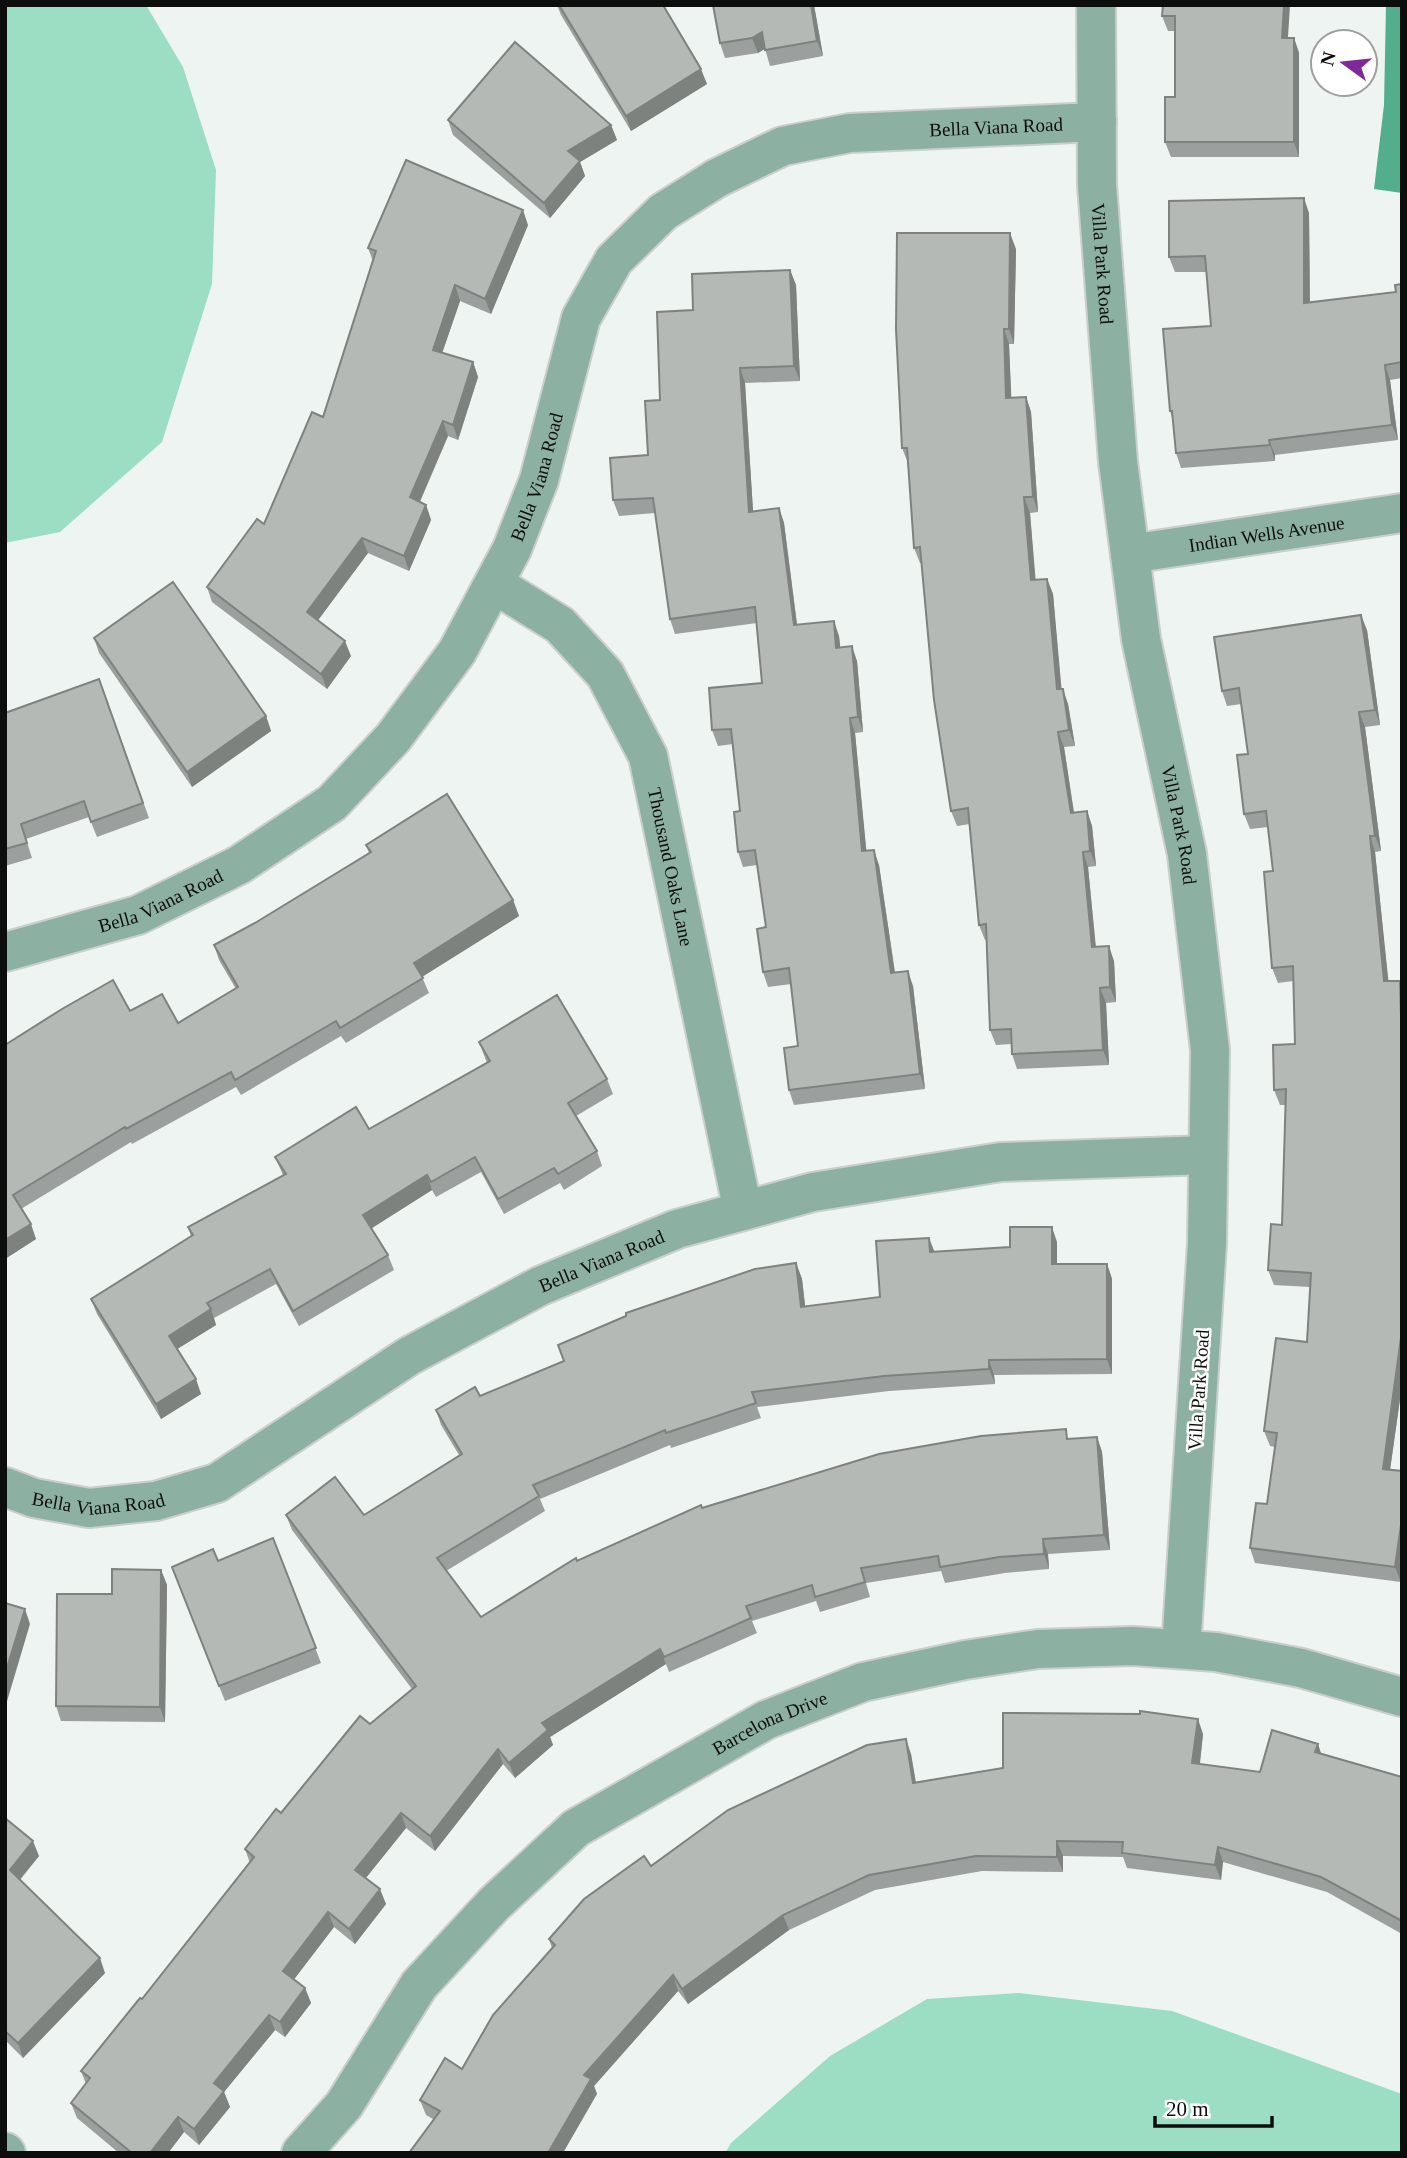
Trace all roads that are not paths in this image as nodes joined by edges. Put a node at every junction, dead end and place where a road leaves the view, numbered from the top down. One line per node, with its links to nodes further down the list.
1 (1096, 5): 2 (street, Villa Park Road)
2 (1097, 122): 4 (street, Villa Park Road); 5 (street, Bella Viana Road)
3 (1402, 513): 4 (street, Indian Wells Avenue)
4 (1130, 554): 7 (street, Villa Park Road)
5 (494, 584): 6 (street, Bella Viana Road); 8 (street, Thousand Oaks Lane)
6 (5, 952)
7 (1208, 1155): 8 (street, Bella Viana Road); 10 (street, Villa Park Road)
8 (743, 1211): 9 (street, Bella Viana Road)
9 (5, 1487)
10 (1181, 1649): 11 (street, Barcelona Drive); 12 (street, Barcelona Drive)
11 (1402, 1697)
12 (301, 2153)

